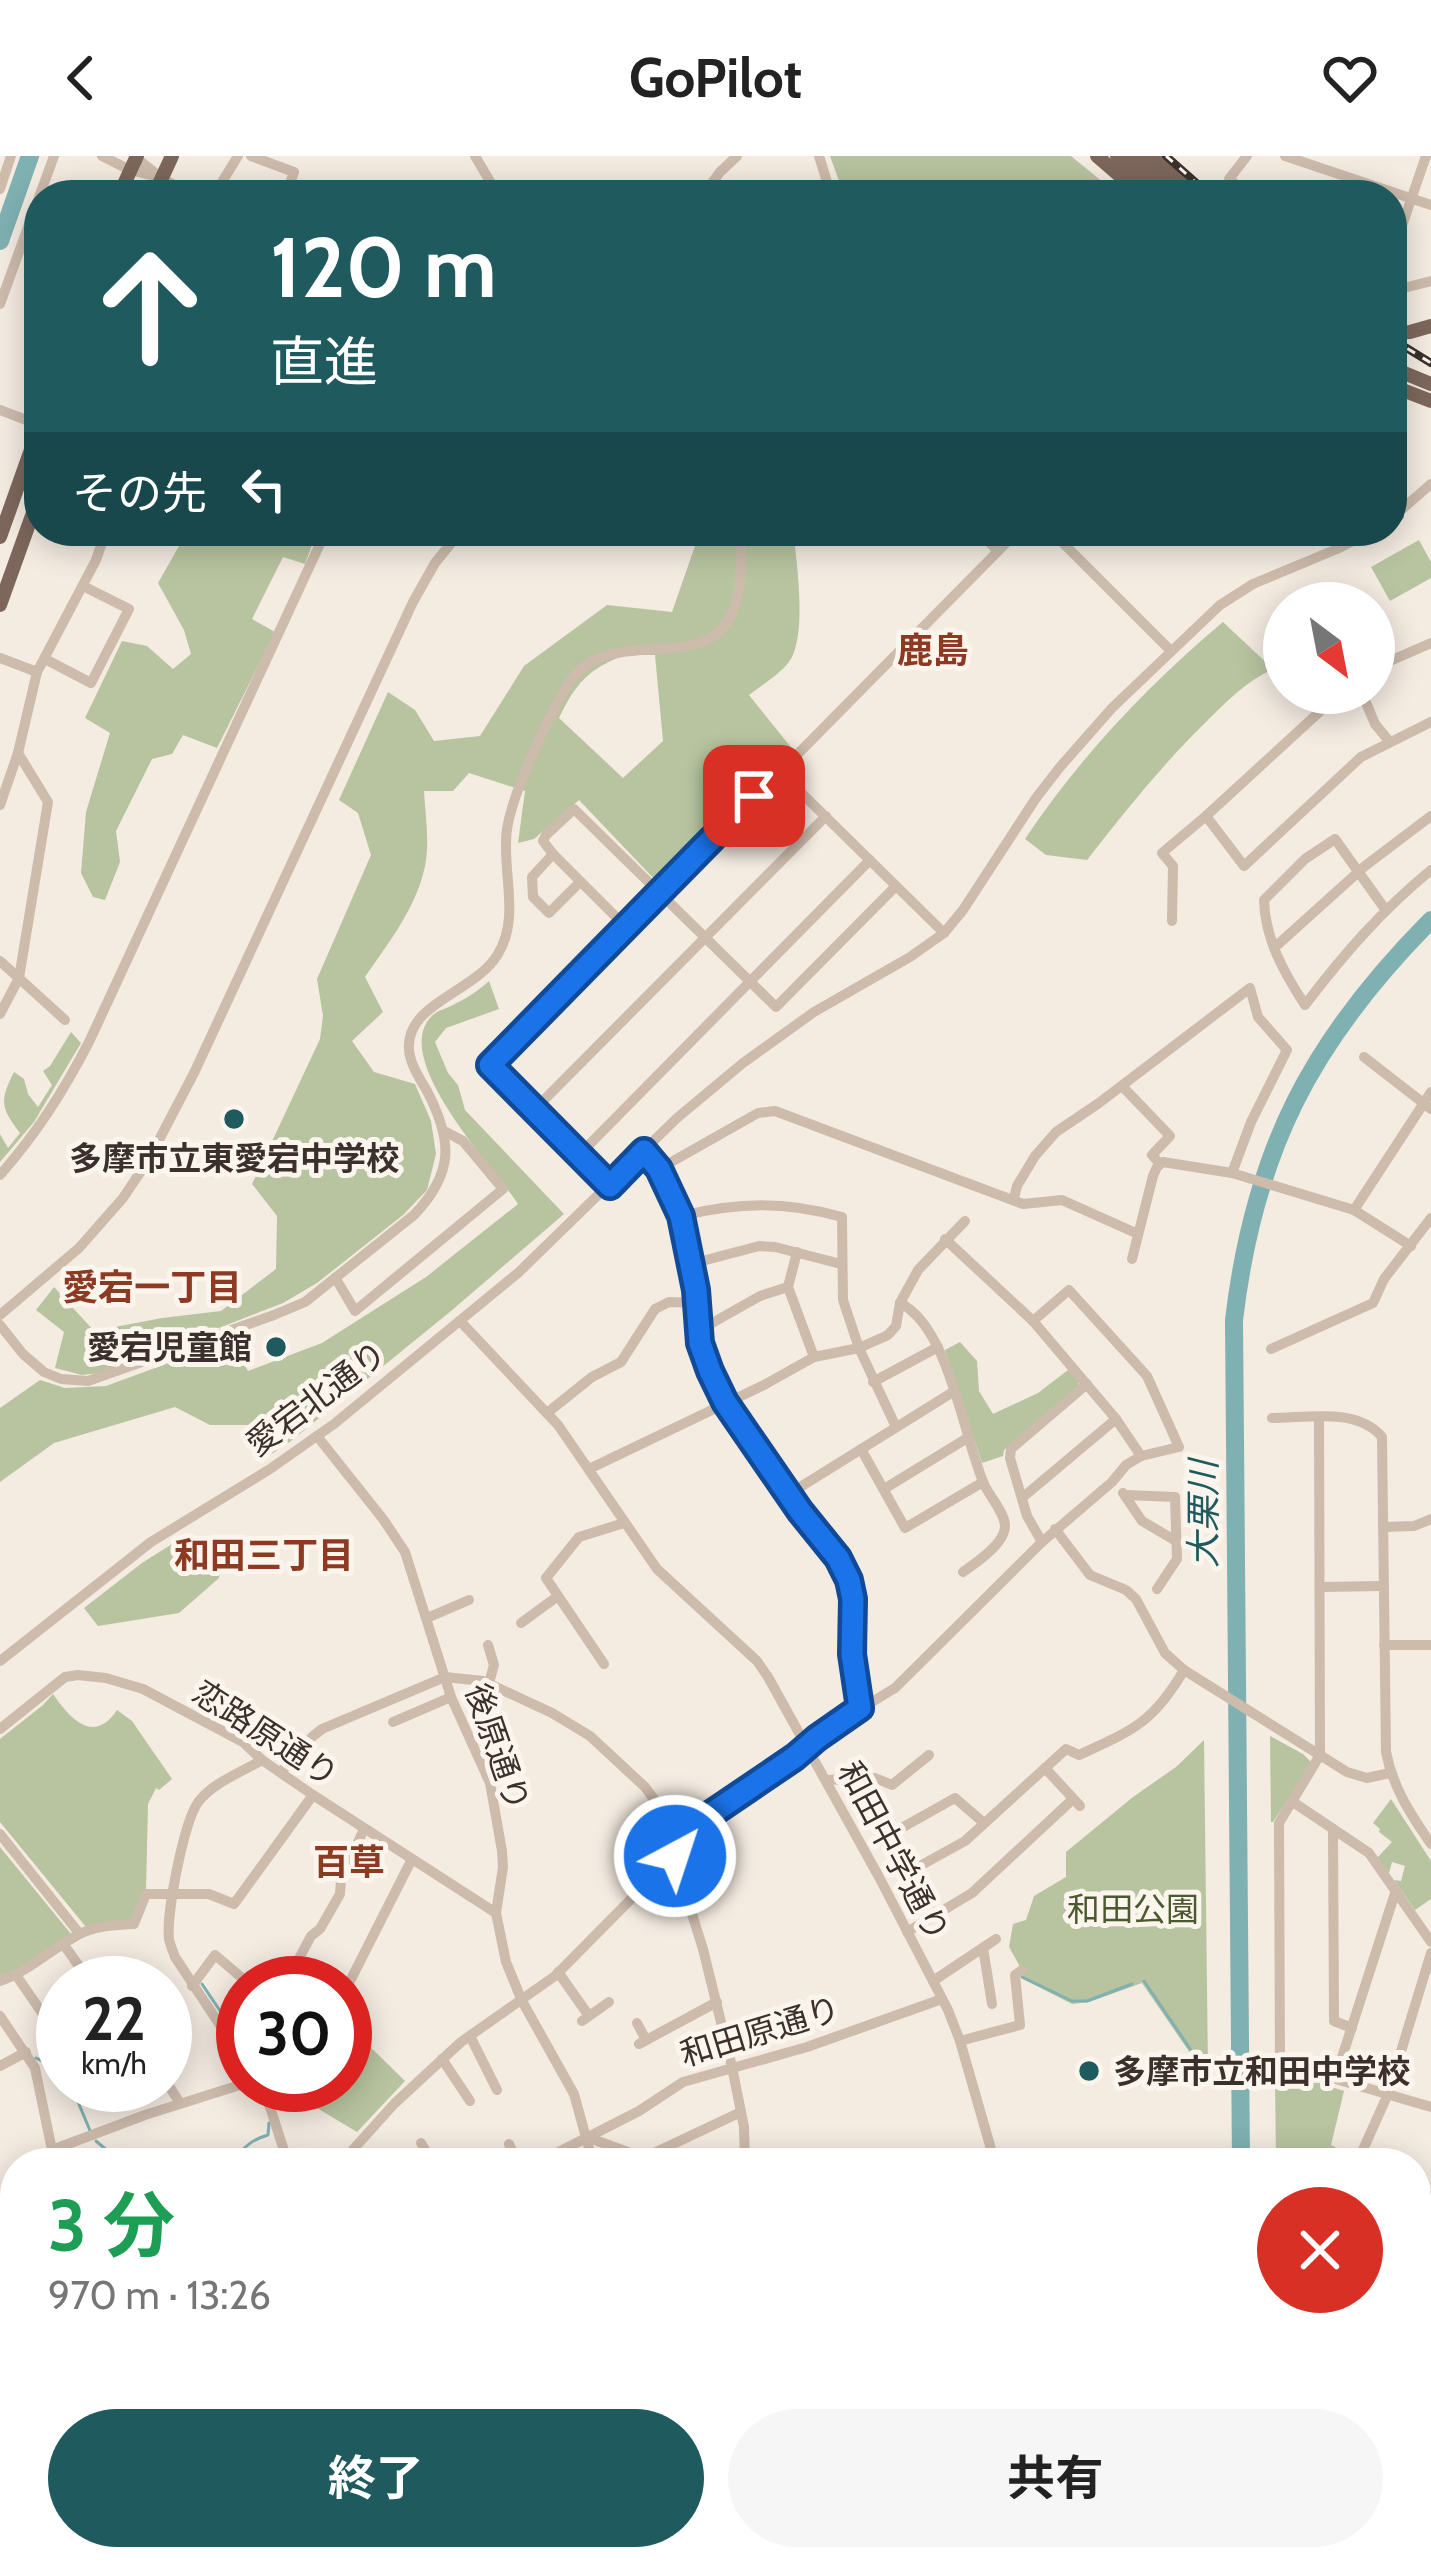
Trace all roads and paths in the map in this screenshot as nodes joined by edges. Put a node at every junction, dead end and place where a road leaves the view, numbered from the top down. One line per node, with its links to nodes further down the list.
1 (11, 156): 26 (street)
2 (102, 156): 14 (street)
3 (172, 156): 16 (main road)
4 (251, 156): 18 (street)
5 (737, 156): 19 (street)
6 (1096, 156): 20 (main road)
7 (1117, 156): 21 (main road)
8 (1134, 156): 22 (main road)
9 (1151, 156): 23 (main road)
10 (1247, 156): 24 (street)
11 (1285, 156): 15 (street)
12 (1333, 156): 15 (street)
13 (1426, 156): 28 (street)
14 (134, 160): 16 (street)
15 (1328, 170): 25 (street)
16 (161, 178): 17 (street)
17 (165, 180)
18 (291, 180)
19 (714, 180)
20 (1124, 180)
21 (1143, 180)
22 (1160, 180)
23 (1177, 180)
24 (1230, 180)
25 (1356, 180)
26 (0, 189)
27 (1407, 196): 28 (street)
28 (1412, 198): 29 (street); 30 (street)
29 (1431, 205)
30 (1407, 212)
31 (24, 238): 32 (street)
32 (0, 304)
33 (24, 469): 34 (main road)
34 (0, 538)
35 (24, 538): 46 (main road)
36 (100, 546): 45 (street)
37 (319, 546): 91 (street)
38 (448, 546): 109 (street)
39 (740, 546): 85 (street)
40 (993, 546): 44 (street)
41 (1003, 546): 44 (street)
42 (1066, 546): 48 (street)
43 (1343, 546): 48 (street)
44 (998, 551): 58 (street)
45 (83, 586): 50 (street); 50 (street)
46 (0, 605)
47 (1431, 643): 51 (street)
48 (1171, 651): 73 (street)
49 (0, 658): 52 (street)
50 (45, 658): 52 (street)
51 (1395, 659)
52 (38, 672): 57 (street)
53 (1317, 714): 61 (street)
54 (1371, 714): 56 (street)
55 (1431, 722): 56 (street)
56 (1389, 741): 61 (street)
57 (18, 753): 59 (street); 77 (street)
58 (780, 772): 60 (street); 69 (street)
59 (0, 805)
60 (826, 816): 64 (street); 74 (street)
61 (1206, 816): 71 (street)
62 (1431, 817): 66 (street)
63 (553, 854): 67 (street); 67 (street); 69 (street)
64 (869, 860): 68 (street); 78 (street)
65 (1431, 870): 70 (street)
66 (1358, 872): 70 (street); 75 (street); 75 (street)
67 (580, 882): 72 (street)
68 (896, 886): 73 (street); 78 (street)
69 (658, 892): 72 (street); 74 (street)
70 (1385, 909): 75 (street)
71 (1172, 921)
72 (625, 926): 84 (street)
73 (944, 933): 86 (street, 愛宕北通り)
74 (705, 937): 78 (street); 84 (street)
75 (1274, 948)
76 (0, 961): 77 (street)
77 (20, 978): 79 (street); 80 (street)
78 (749, 983): 87 (street)
79 (0, 1014)
80 (65, 1020)
81 (1364, 1057): 83 (street)
82 (1122, 1086): 88 (street); 90 (street); 93 (street)
83 (1428, 1101): 94 (street)
84 (533, 1111): 87 (street)
85 (444, 1131): 105 (street); 105 (street)
86 (644, 1151): 89 (street); 92 (street, 愛宕北通り)
87 (578, 1156): 92 (street)
88 (1160, 1164): 90 (street); 98 (street)
89 (659, 1169): 93 (street); 95 (street)
90 (1233, 1174): 94 (street)
91 (0, 1175)
92 (610, 1186): 110 (street, 愛宕北通り)
93 (1014, 1198): 98 (street)
94 (1354, 1210): 100 (street)
95 (681, 1216): 103 (street); 104 (street)
96 (1431, 1218): 100 (street)
97 (965, 1221): 99 (street)
98 (1138, 1234): 102 (street)
99 (944, 1239): 107 (street); 111 (street)
100 (1411, 1246): 116 (street)
101 (797, 1252): 103 (street); 104 (street); 106 (street)
102 (1132, 1259)
103 (692, 1264): 108 (street)
104 (841, 1264): 115 (street)
105 (336, 1279): 112 (street)
106 (788, 1287): 113 (street); 117 (street)
107 (900, 1303): 114 (street); 115 (street)
108 (697, 1304): 113 (street); 122 (street)
109 (0, 1316)
110 (460, 1321): 122 (street, 和田中学通り); 127 (street, 愛宕北通り)
111 (1033, 1322): 119 (street); 130 (street)
112 (0, 1325)
113 (698, 1331): 121 (street)
114 (938, 1347): 118 (street); 120 (street)
115 (859, 1348): 117 (street); 118 (street)
116 (1271, 1348)
117 (814, 1357): 121 (street)
118 (873, 1382): 126 (street)
119 (1087, 1384): 125 (street); 137 (street)
120 (953, 1392): 126 (street); 128 (street)
121 (725, 1402): 131 (street); 135 (street)
122 (547, 1413): 131 (street, 和田中学通り)
123 (1272, 1418): 124 (street)
124 (1319, 1418): 140 (street); 148 (street)
125 (1116, 1419): 130 (street); 137 (street)
126 (896, 1427): 129 (street)
127 (317, 1436): 152 (street, 後原通り); 157 (street, 愛宕北通り)
128 (969, 1437): 133 (street); 134 (street)
129 (861, 1449): 134 (street); 135 (street)
130 (1141, 1456): 132 (street)
131 (589, 1469): 139 (street, 和田中学通り)
132 (1112, 1481): 136 (street); 141 (street)
133 (983, 1482): 134 (street); 145 (street)
134 (884, 1489)
135 (789, 1494): 163 (street)
136 (1125, 1496): 142 (street); 142 (street)
137 (1022, 1498): 143 (street)
138 (1431, 1519): 140 (street)
139 (624, 1523): 150 (street); 166 (street, 和田中学通り)
140 (1383, 1527): 147 (street)
141 (1055, 1529): 143 (street); 159 (street)
142 (1176, 1541): 149 (street)
143 (1042, 1542): 163 (street)
144 (972, 1548): 145 (street)
145 (980, 1560): 146 (street)
146 (963, 1572)
147 (1383, 1586): 148 (street); 155 (street)
148 (1320, 1587): 168 (street)
149 (1157, 1589)
150 (558, 1596): 153 (street); 158 (street)
151 (470, 1600): 152 (street)
152 (427, 1618): 160 (street, 後原通り)
153 (521, 1623)
154 (488, 1645): 161 (street)
155 (1384, 1645): 156 (street); 172 (street)
156 (1431, 1645)
157 (0, 1661)
158 (604, 1664)
159 (1184, 1670): 168 (street); 170 (street)
160 (445, 1677): 161 (street); 162 (street, 後原通り); 171 (street)
161 (489, 1683): 182 (street)
162 (451, 1697): 164 (street); 190 (street, 後原通り)
163 (860, 1708): 166 (street)
164 (393, 1722)
165 (0, 1729): 169 (street, 恋路原通り)
166 (807, 1747): 174 (street, 和田中学通り); 182 (street)
167 (928, 1755): 173 (street)
168 (1320, 1756): 172 (street); 176 (street)
169 (262, 1760): 171 (street, 恋路原通り); 189 (street)
170 (1045, 1768): 177 (street); 191 (street)
171 (281, 1772): 175 (street, 恋路原通り)
172 (1390, 1773): 178 (street)
173 (861, 1778): 174 (street); 183 (street)
174 (826, 1780): 192 (street, 和田中学通り)
175 (313, 1795): 179 (street, 恋路原通り); 189 (street)
176 (1292, 1802): 180 (street); 226 (street)
177 (984, 1823): 183 (street); 187 (street)
178 (1426, 1825): 184 (street)
179 (364, 1828): 185 (street, 恋路原通り); 202 (street)
180 (1333, 1829): 188 (street); 219 (street)
181 (0, 1834): 193 (street)
182 (680, 1835): 186 (street)
183 (889, 1835): 187 (street)
184 (1431, 1844)
185 (412, 1859): 190 (street, 恋路原通り); 203 (street)
186 (676, 1863): 205 (street); 213 (street)
187 (909, 1872): 191 (street)
188 (1396, 1890): 195 (street); 219 (street)
189 (174, 1892): 193 (street); 200 (street)
190 (496, 1913): 211 (street, 後原通り)
191 (934, 1917): 192 (street)
192 (907, 1932): 208 (street, 和田中学通り)
193 (80, 1933): 196 (street)
194 (996, 1939): 197 (street)
195 (1431, 1942)
196 (64, 1945): 199 (street); 206 (street)
197 (982, 1948): 208 (street); 215 (street)
198 (1431, 1953): 228 (street)
199 (72, 1956)
200 (175, 1956)
201 (216, 1956): 209 (street)
202 (300, 1956)
203 (363, 1956)
204 (1022, 1970): 221 (street)
205 (558, 1972): 211 (street); 212 (street)
206 (16, 1975): 207 (street); 214 (street)
207 (0, 1981)
208 (933, 1981): 210 (street, 和田中学通り)
209 (192, 1986): 217 (street)
210 (942, 1999): 221 (street, 和田中学通り); 225 (street, 和田原通り)
211 (522, 2001): 220 (street); 234 (street, 後原通り)
212 (608, 2002)
213 (717, 2002): 218 (street); 225 (street)
214 (36, 2004)
215 (992, 2004)
216 (0, 2016): 222 (street)
217 (216, 2021)
218 (637, 2024)
219 (1352, 2027): 226 (street)
220 (470, 2036): 223 (street); 227 (street)
221 (960, 2041): 248 (street, 和田中学通り)
222 (26, 2052): 224 (street); 237 (street)
223 (442, 2059): 229 (street); 240 (street)
224 (0, 2066)
225 (732, 2067): 233 (street); 234 (street, 和田原通り)
226 (1335, 2078): 228 (street)
227 (495, 2081)
228 (1388, 2094): 230 (street); 249 (street)
229 (470, 2101)
230 (1431, 2108)
231 (155, 2112): 238 (street)
232 (272, 2112): 239 (street)
233 (741, 2112): 246 (street); 247 (street)
234 (587, 2138): 243 (street, 和田原通り); 244 (street, 後原通り); 245 (street)
235 (421, 2143): 241 (street)
236 (509, 2144): 242 (street)
237 (52, 2148)
238 (57, 2148)
239 (283, 2148)
240 (354, 2148)
241 (424, 2148)
242 (511, 2148)
243 (567, 2148)
244 (589, 2148)
245 (616, 2148)
246 (665, 2148)
247 (744, 2148)
248 (991, 2148)
249 (1364, 2148)

